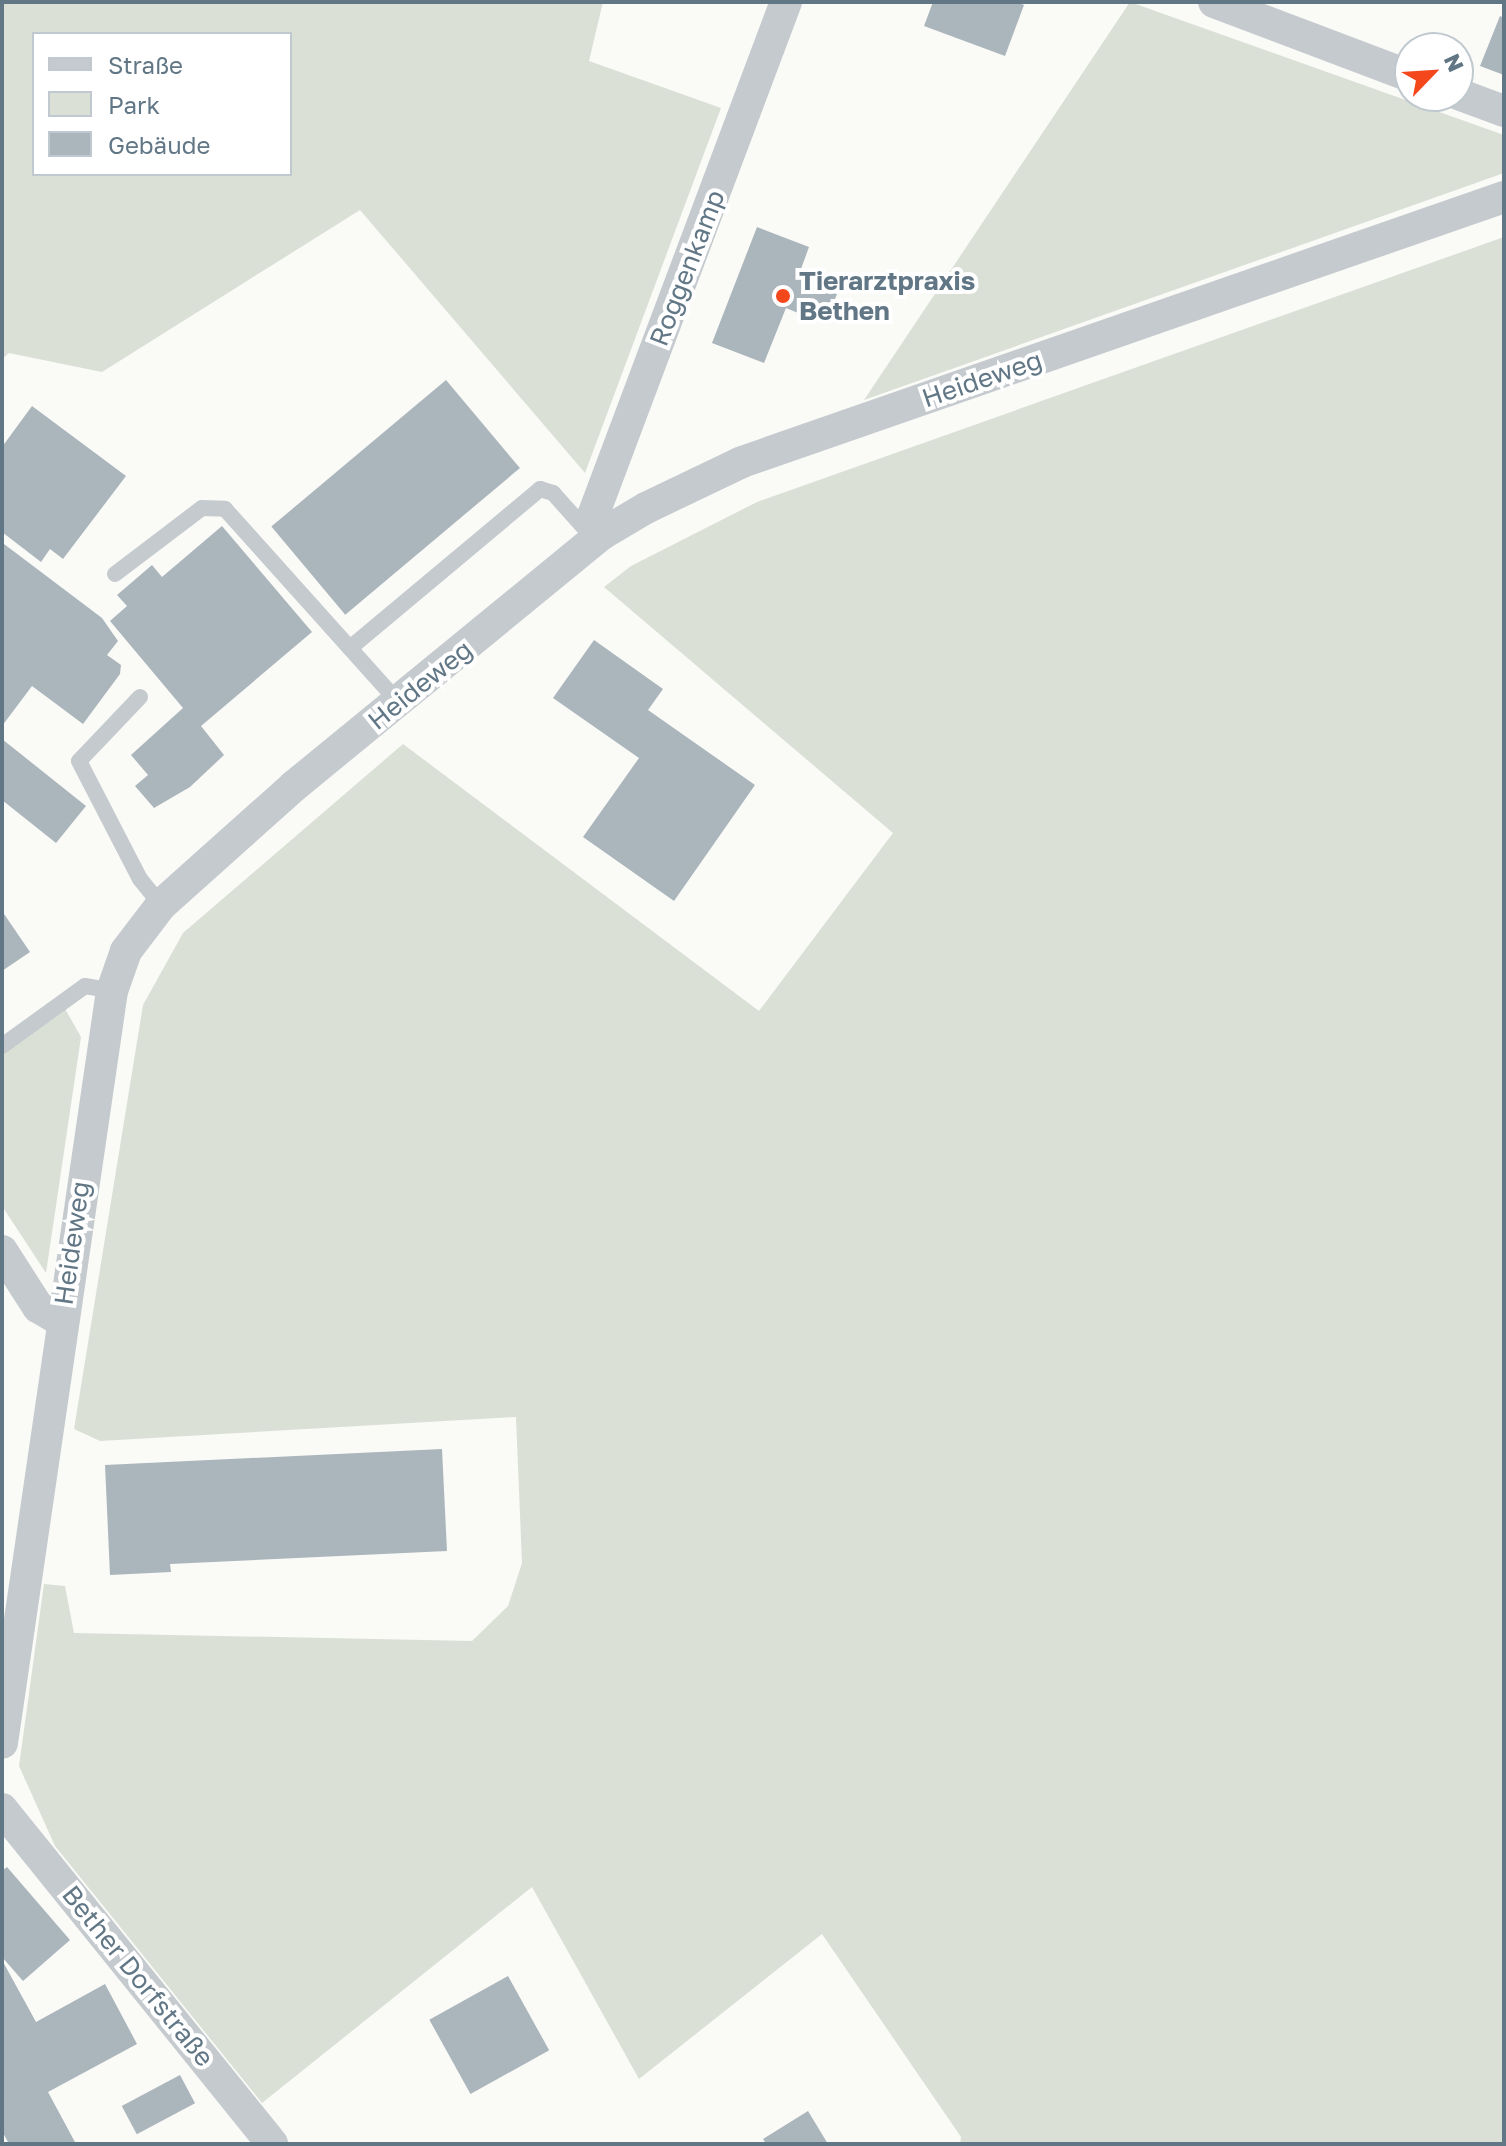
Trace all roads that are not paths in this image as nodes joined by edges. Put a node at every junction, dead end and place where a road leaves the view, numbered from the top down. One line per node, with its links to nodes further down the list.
1 (786, 2): 7 (street, Roggenkamp)
2 (1214, 2): 3 (street)
3 (1394, 70)
4 (1474, 100): 5 (street)
5 (1504, 111)
6 (1504, 197): 7 (street, Heideweg)
7 (598, 537): 9 (lane); 11 (street, Heideweg)
8 (115, 574): 9 (lane)
9 (350, 648): 11 (lane)
10 (140, 697): 12 (lane)
11 (398, 702): 12 (street, Heideweg)
12 (161, 905): 13 (street, Heideweg)
13 (112, 991): 14 (lane); 16 (street, Heideweg)
14 (2, 1046)
15 (2, 1251): 16 (street)
16 (61, 1321): 17 (street, Heideweg)
17 (2, 1743)
18 (2, 1809): 19 (street, Bether Dorfstraße)
19 (272, 2144)

